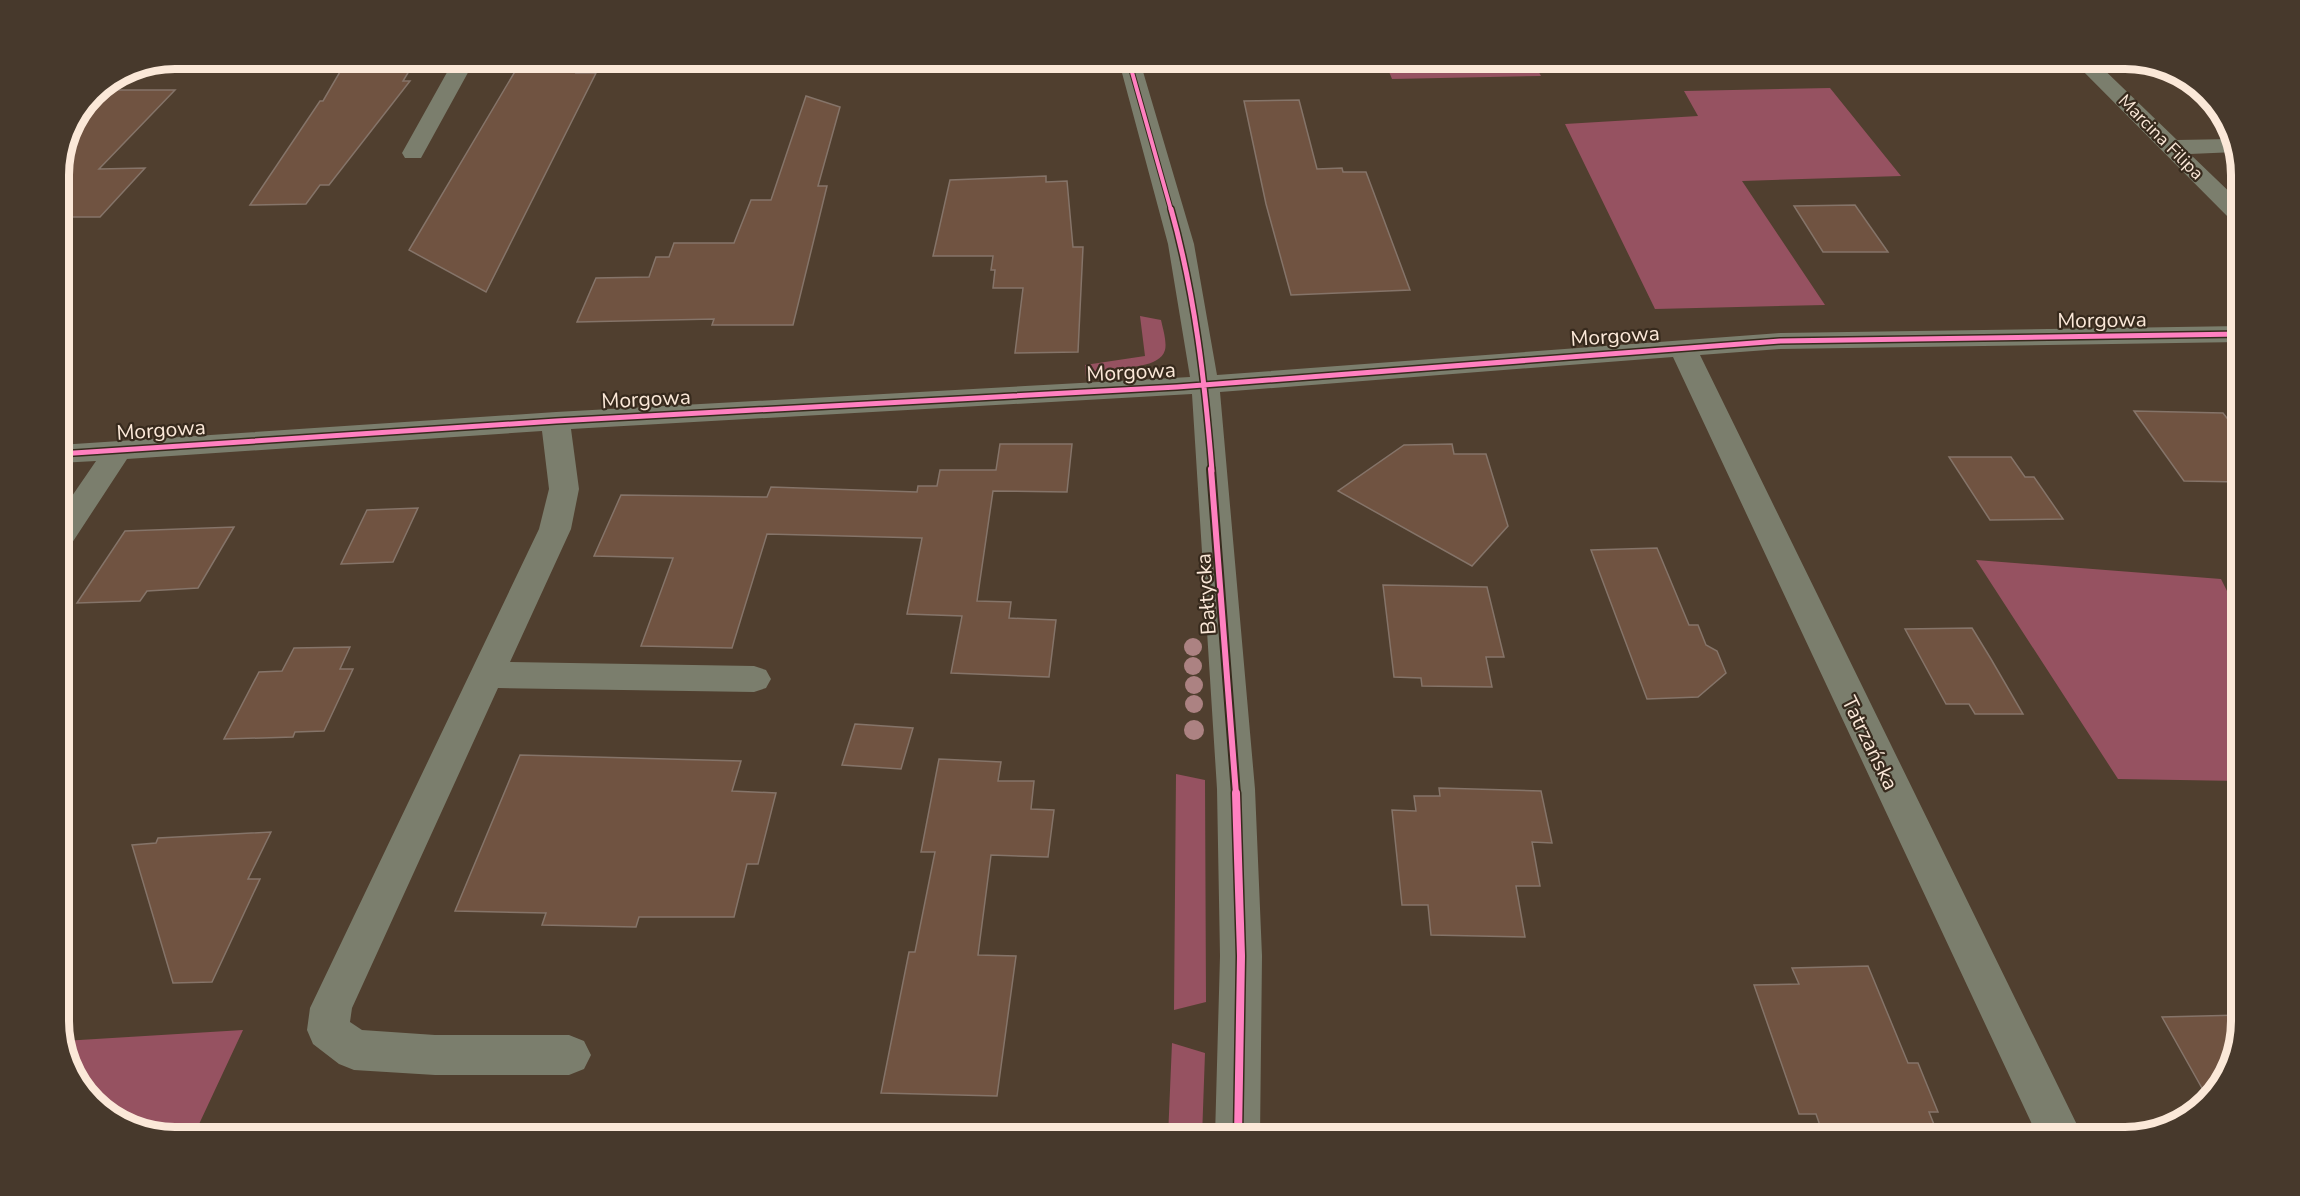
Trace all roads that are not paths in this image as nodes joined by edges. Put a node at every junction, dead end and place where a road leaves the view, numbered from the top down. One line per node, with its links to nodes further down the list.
1 (460, 69): 6 (street)
2 (1131, 69): 10 (street, Bałtycka)
3 (2091, 69): 5 (street, Marcina Filipa)
4 (2227, 146): 5 (street)
5 (2171, 147): 7 (street, Marcina Filipa)
6 (413, 153)
7 (2231, 206)
8 (2231, 334): 9 (street, Morgowa)
9 (1682, 347): 10 (street, Morgowa); 19 (street, Tatrzańska)
10 (1205, 385): 11 (street, Morgowa); 18 (street, Bałtycka)
11 (556, 421): 12 (street, Morgowa); 15 (street)
12 (118, 449): 13 (street, Morgowa); 14 (street)
13 (69, 453)
14 (69, 523)
15 (487, 675): 16 (street); 17 (street)
16 (754, 680)
17 (568, 1055)
18 (1239, 1127)
19 (2056, 1127)

